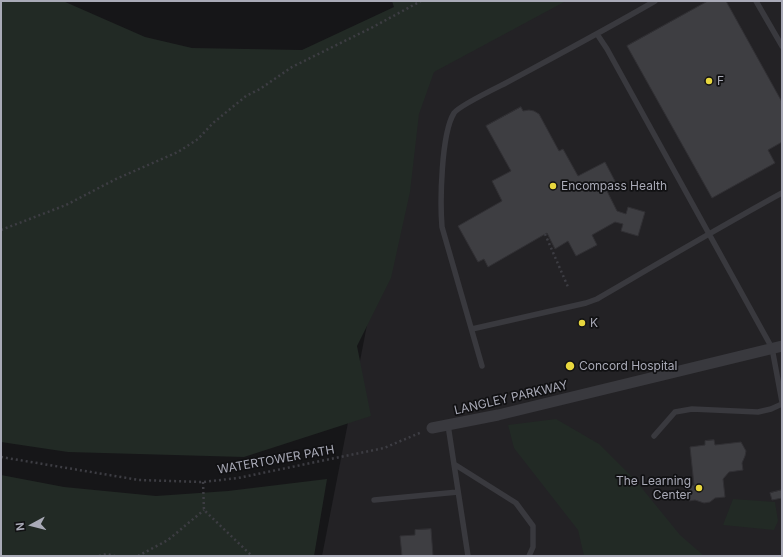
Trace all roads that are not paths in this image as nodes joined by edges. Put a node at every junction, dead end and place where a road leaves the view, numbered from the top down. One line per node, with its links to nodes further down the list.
1 (655, 1): 3 (lane)
2 (756, 1): 4 (lane)
3 (597, 34): 6 (lane); 7 (lane)
4 (782, 46)
5 (782, 193): 6 (lane)
6 (709, 234): 7 (lane); 8 (lane)
7 (472, 329): 9 (lane)
8 (777, 347): 10 (lane); 11 (street, LANGLEY PARKWAY)
9 (482, 366)
10 (782, 403): 13 (lane)
11 (448, 425): 12 (street, LANGLEY PARKWAY); 14 (lane)
12 (432, 428)
13 (654, 436)
14 (454, 464): 15 (lane); 18 (lane)
15 (458, 492): 16 (lane); 17 (lane)
16 (374, 500)
17 (468, 556)
18 (529, 556)

